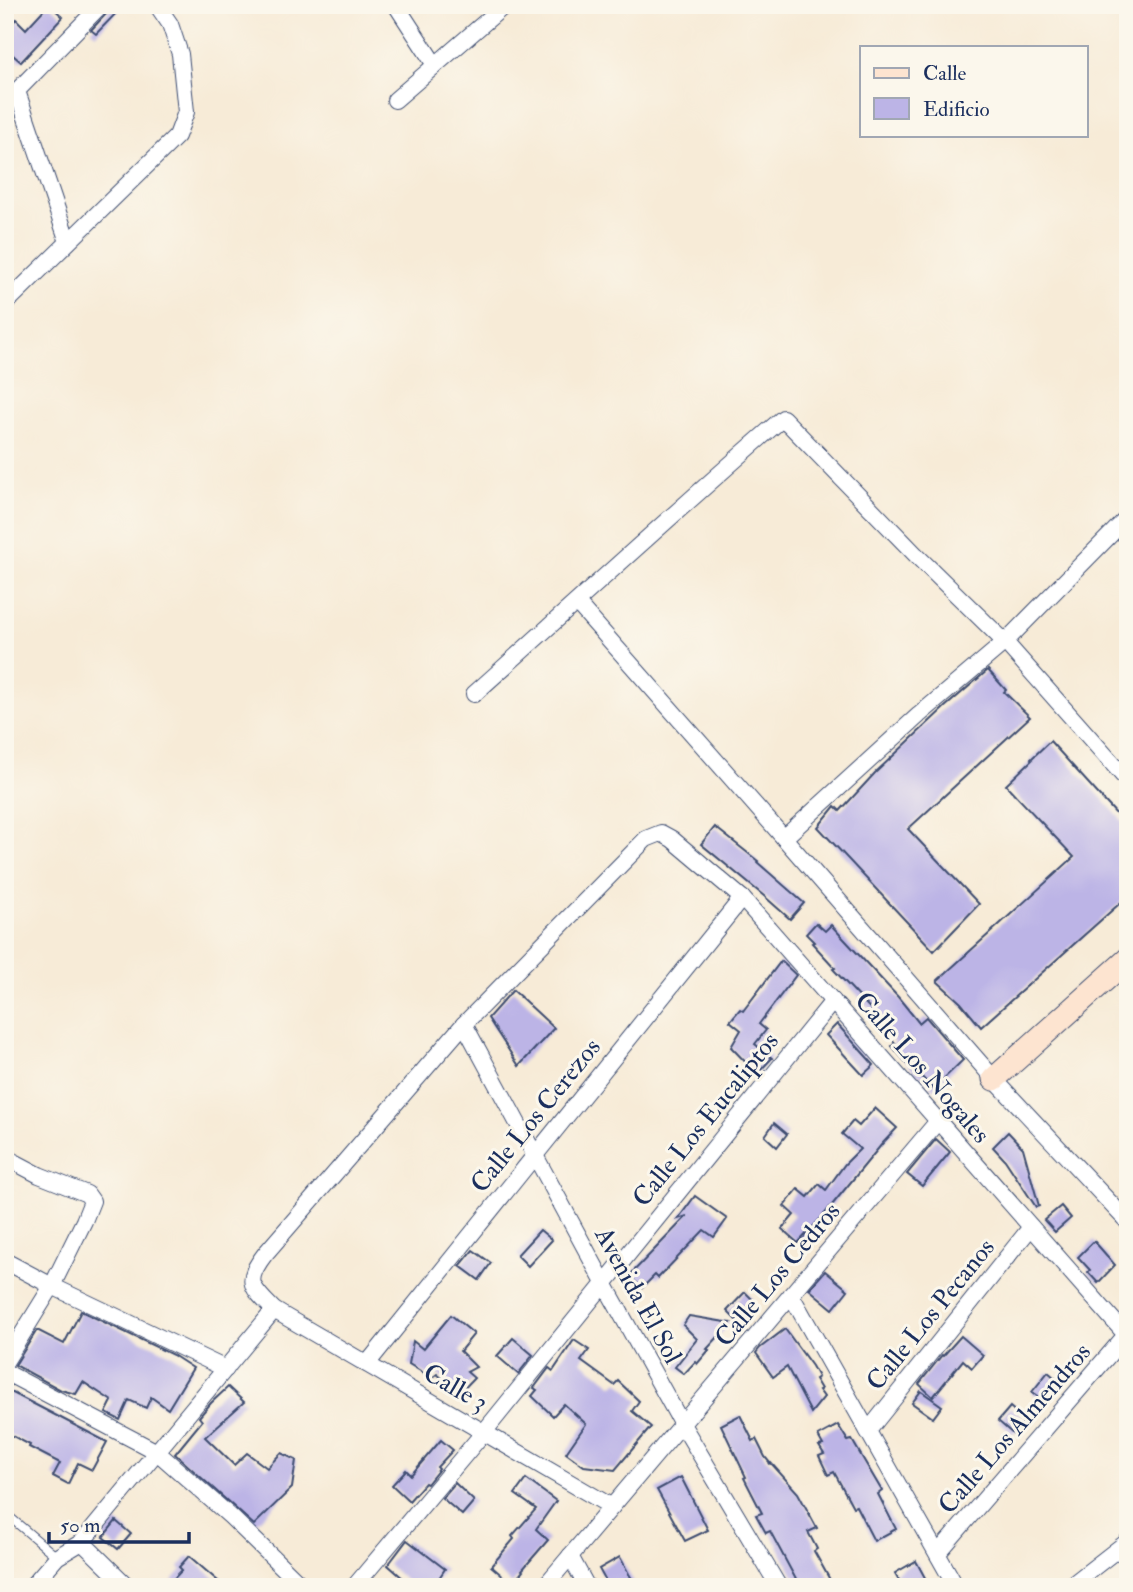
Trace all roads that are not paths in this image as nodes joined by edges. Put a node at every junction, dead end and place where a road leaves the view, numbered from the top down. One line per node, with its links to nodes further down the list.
1 (101, 5): 6 (street)
2 (157, 5): 9 (street)
3 (396, 5): 5 (street)
4 (505, 5): 5 (street)
5 (436, 65): 7 (street)
6 (18, 91): 8 (street); 9 (street)
7 (395, 100)
8 (5, 103)
9 (68, 242): 10 (street)
10 (5, 304)
11 (1128, 517): 13 (street)
12 (577, 603): 13 (street); 14 (street); 16 (street)
13 (1005, 642): 15 (street); 16 (street)
14 (474, 694)
15 (1128, 781)
16 (784, 838): 22 (street)
17 (742, 898): 20 (street, Calle Los Nogales); 21 (street, Calle Los Nogales); 24 (street, Calle Los Cerezos)
18 (1128, 959): 22 (street)
19 (1128, 979): 22 (street)
20 (833, 1001): 23 (street, Calle Los Nogales); 29 (street, Calle Los Eucaliptos)
21 (464, 1024): 24 (street, Avenida El Sol); 32 (street)
22 (999, 1084): 26 (street)
23 (938, 1121): 27 (street, Calle Los Nogales); 31 (street, Calle Los Cedros)
24 (535, 1155): 29 (street, Avenida El Sol); 35 (street, Calle Los Cerezos)
25 (5, 1157): 30 (street)
26 (1128, 1222)
27 (1031, 1227): 33 (street, Calle Los Nogales); 39 (street, Calle Los Pecanos)
28 (5, 1261): 30 (street)
29 (604, 1283): 38 (street, Avenida El Sol); 40 (street, Calle Los Eucaliptos)
30 (52, 1286): 34 (street); 36 (street)
31 (791, 1295): 38 (street, Calle Los Cedros); 39 (street)
32 (274, 1310): 35 (street, Calle 3); 36 (street)
33 (1127, 1336): 46 (street, Calle Los Almendros)
34 (5, 1362)
35 (368, 1364): 40 (street, Calle 3)
36 (226, 1369): 41 (street)
37 (5, 1372): 41 (street)
38 (682, 1424): 42 (street, Calle Los Cedros); 55 (street, Avenida El Sol)
39 (868, 1431): 46 (street)
40 (484, 1432): 42 (street, Calle 3); 52 (street, Calle Los Eucaliptos)
41 (157, 1452): 44 (street); 51 (street)
42 (612, 1507): 47 (street, Calle Los Cedros)
43 (12, 1519): 48 (lane)
44 (82, 1542): 48 (street); 50 (street)
45 (1128, 1542): 57 (street)
46 (938, 1553): 56 (street)
47 (570, 1556): 53 (street, Calle Los Cedros); 54 (street)
48 (57, 1557): 49 (street)
49 (31, 1587)
50 (128, 1587)
51 (303, 1587)
52 (354, 1587)
53 (544, 1587)
54 (587, 1587)
55 (779, 1587)
56 (956, 1587)
57 (1069, 1587)

